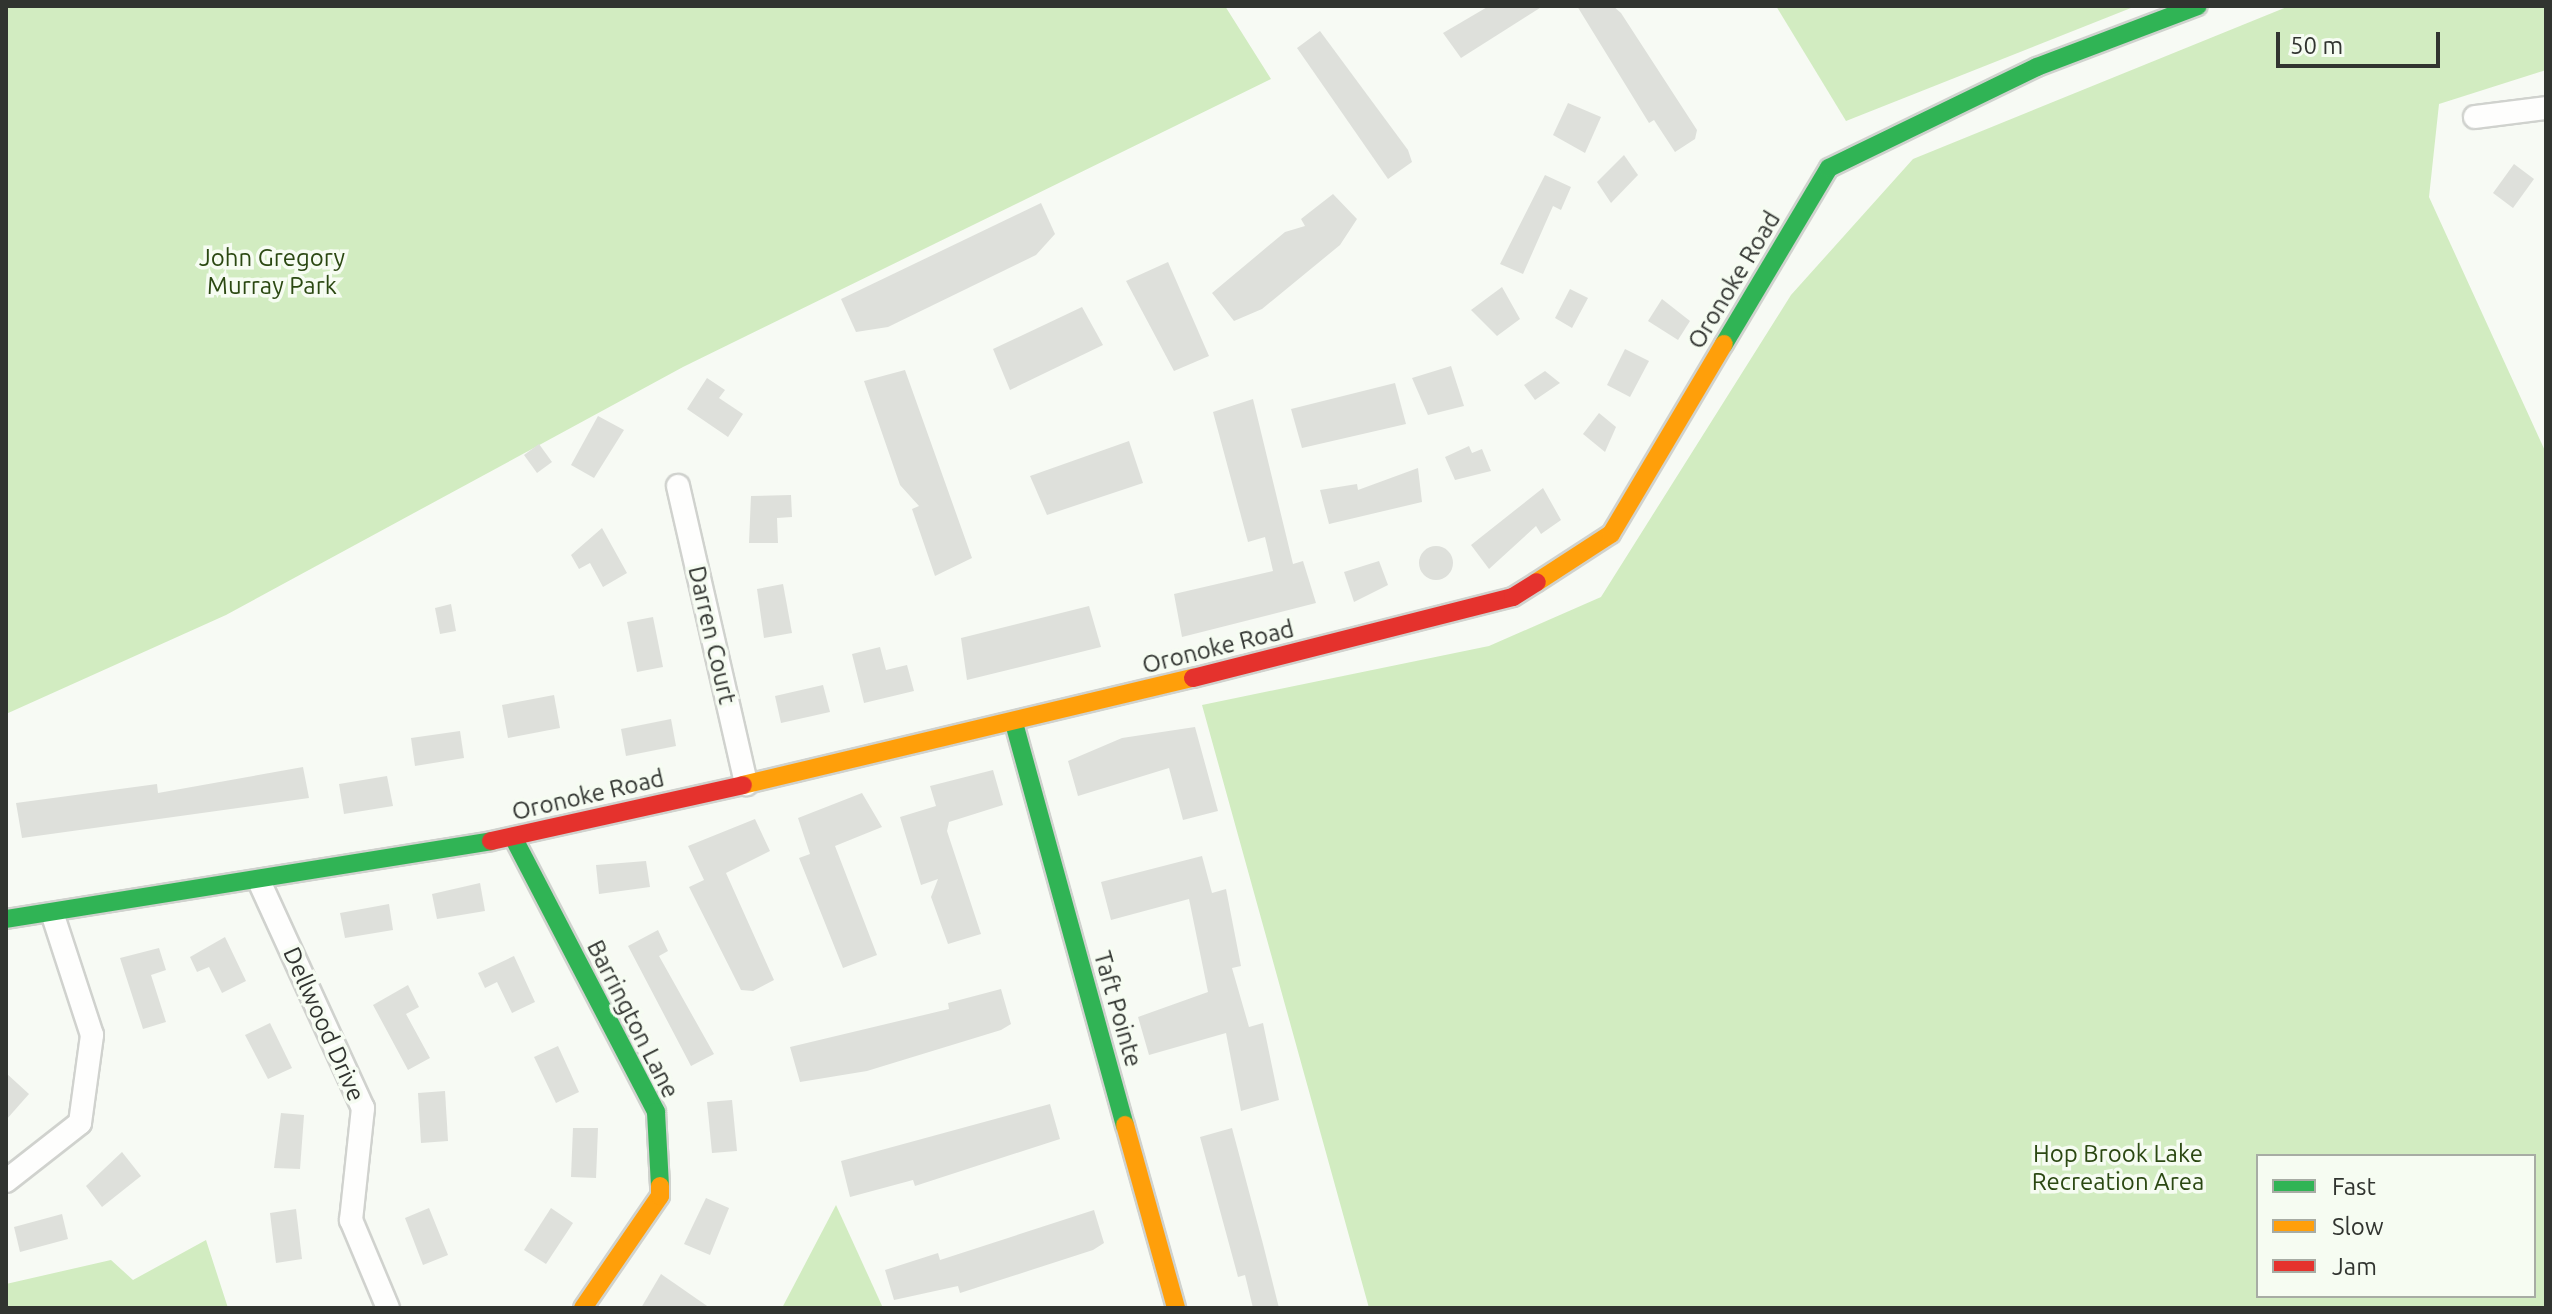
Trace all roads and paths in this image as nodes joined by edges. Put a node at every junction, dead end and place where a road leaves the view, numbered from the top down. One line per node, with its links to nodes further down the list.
1 (2198, 6): 5 (street, Oronoke Road)
2 (2546, 108): 3 (street)
3 (2475, 117)
4 (678, 486): 6 (street, Darren Court)
5 (1014, 723): 6 (street, Oronoke Road); 14 (street, Taft Pointe)
6 (746, 784): 7 (street, Oronoke Road)
7 (513, 837): 8 (street, Oronoke Road); 13 (street, Barrington Lane)
8 (259, 881): 9 (street, Oronoke Road); 12 (street, Dellwood Drive)
9 (53, 916): 10 (street, Oronoke Road); 11 (street)
10 (6, 919)
11 (6, 1181)
12 (388, 1308)
13 (583, 1308)
14 (1176, 1308)

